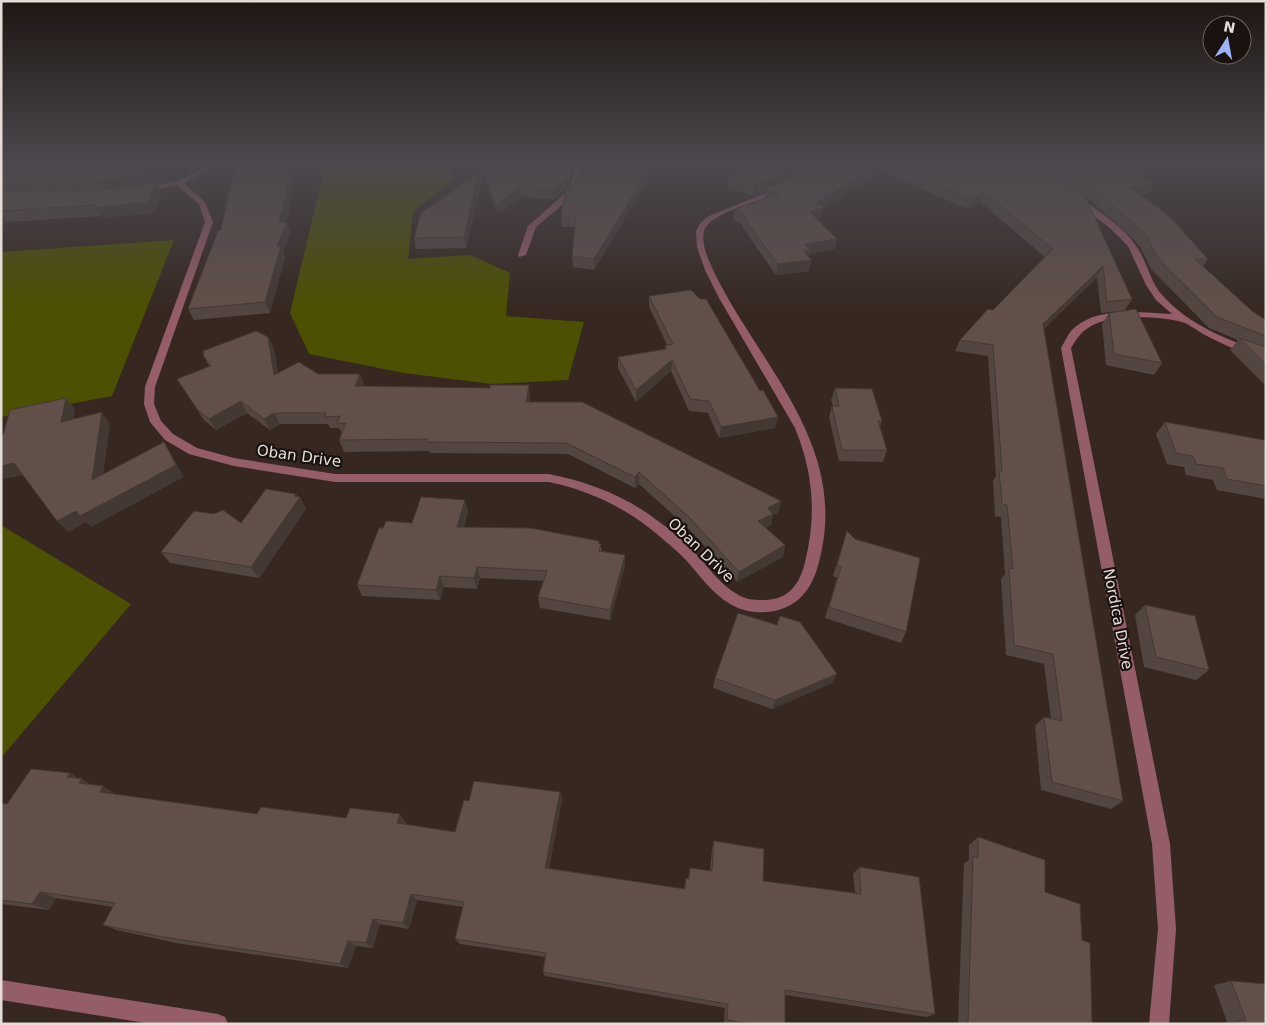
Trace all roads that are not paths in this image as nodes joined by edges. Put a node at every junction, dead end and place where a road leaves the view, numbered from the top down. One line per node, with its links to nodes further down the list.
1 (208, 213): 3 (street, Oban Drive)
2 (548, 213): 5 (street)
3 (720, 213)
4 (1094, 213): 6 (street)
5 (522, 255)
6 (1184, 318): 7 (street); 10 (street, Nordica Drive)
7 (1266, 356)
8 (1, 990): 9 (street)
9 (218, 1024)
10 (1159, 1024)

